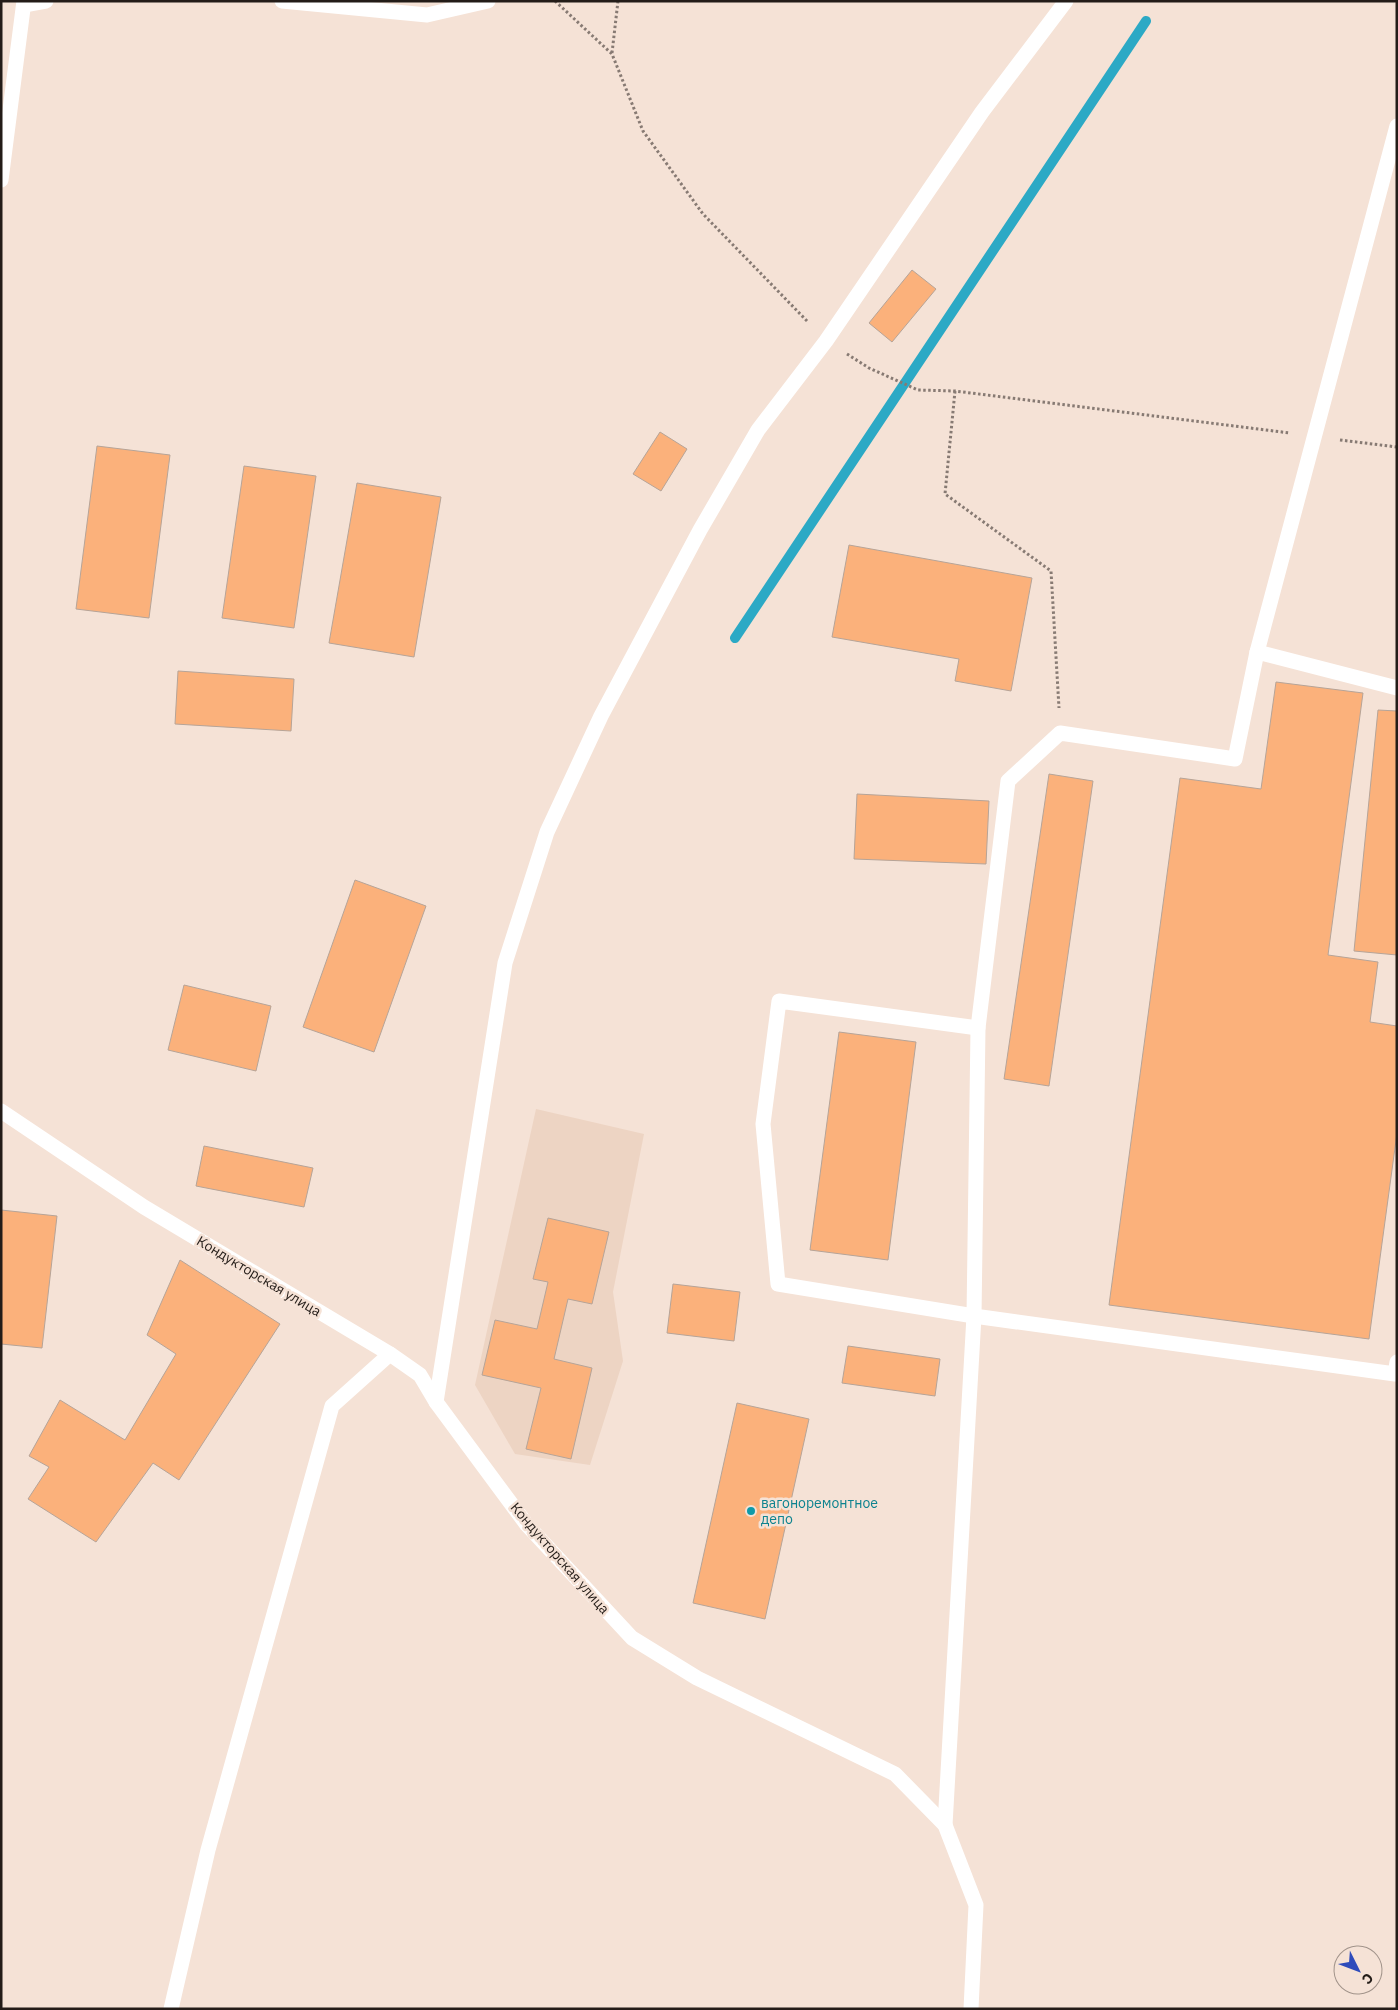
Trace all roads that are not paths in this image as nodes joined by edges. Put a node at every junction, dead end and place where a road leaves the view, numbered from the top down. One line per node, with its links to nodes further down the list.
1 (46, 1): 5 (lane)
2 (282, 1): 4 (lane)
3 (1066, 1): 15 (lane)
4 (485, 2)
5 (24, 3): 7 (lane)
6 (1397, 126): 8 (lane)
7 (1, 180)
8 (1257, 652): 9 (lane); 10 (lane)
9 (1397, 688)
10 (978, 1028): 12 (lane); 12 (lane)
11 (1, 1111): 13 (lane, Кондукторская улица)
12 (974, 1316): 14 (lane); 16 (lane)
13 (390, 1354): 15 (lane, Кондукторская улица); 17 (lane)
14 (1397, 1362)
15 (436, 1402): 16 (lane, Кондукторская улица)
16 (945, 1825): 18 (lane, Кондукторская улица)
17 (171, 2009)
18 (971, 2009)

